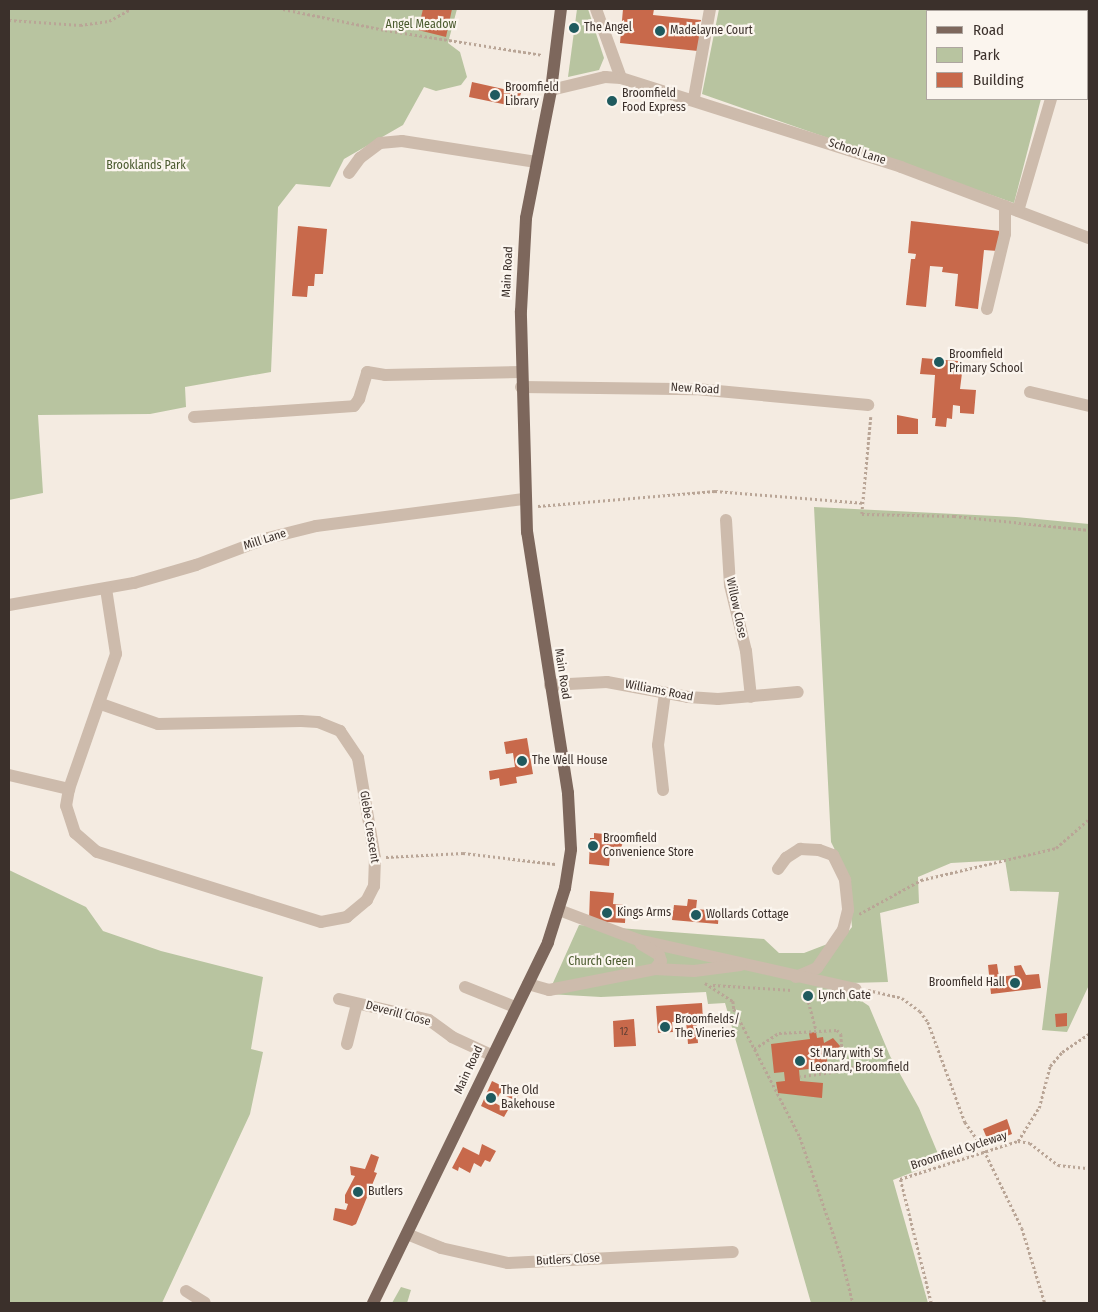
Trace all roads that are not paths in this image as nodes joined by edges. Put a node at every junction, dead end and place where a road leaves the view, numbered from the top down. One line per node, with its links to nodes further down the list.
1 (561, 9): 5 (main road, Main Road)
2 (596, 9): 4 (street)
3 (710, 9): 6 (street)
4 (622, 78): 5 (street, School Lane); 6 (street, School Lane)
5 (550, 90): 8 (main road, Main Road)
6 (694, 98): 10 (street, School Lane)
7 (1051, 100): 11 (street)
8 (536, 162): 9 (street); 14 (main road, Main Road)
9 (349, 173)
10 (1005, 206): 11 (street, School Lane); 13 (street)
11 (1018, 211): 12 (street, School Lane)
12 (1089, 238)
13 (987, 309)
14 (521, 372): 15 (main road, Main Road); 19 (street)
15 (522, 387): 17 (street, New Road); 20 (main road, Main Road)
16 (1030, 392): 18 (street)
17 (868, 405)
18 (1089, 406)
19 (194, 416)
20 (525, 498): 22 (street, Mill Lane); 24 (main road, Main Road)
21 (726, 520): 27 (street, Willow Close)
22 (106, 589): 23 (street, Mill Lane); 28 (street, Glebe Crescent)
23 (9, 605)
24 (550, 685): 26 (street, Williams Road); 33 (main road, Main Road)
25 (798, 692): 27 (street, Williams Road)
26 (664, 694): 27 (street, Williams Road); 31 (street)
27 (751, 697)
28 (101, 704): 30 (street, Glebe Crescent); 30 (street, Glebe Crescent)
29 (9, 775): 30 (street)
30 (69, 789)
31 (663, 790)
32 (778, 869): 37 (street)
33 (559, 910): 34 (street); 38 (main road, Main Road)
34 (621, 934): 35 (street); 36 (street)
35 (744, 964): 36 (street); 37 (street)
36 (655, 969): 38 (street)
37 (801, 982): 40 (street)
38 (528, 984): 43 (main road, Main Road)
39 (465, 987): 43 (street)
40 (856, 989)
41 (339, 999): 42 (street, Deverill Close)
42 (356, 1004): 44 (street, Deverill Close); 45 (street, Deverill Close)
43 (515, 1007): 45 (main road, Main Road)
44 (347, 1044)
45 (491, 1055): 46 (main road, Main Road)
46 (407, 1234): 47 (street, Butlers Close); 50 (main road, Main Road)
47 (733, 1252)
48 (186, 1291): 49 (street)
49 (205, 1303)
50 (373, 1303)

